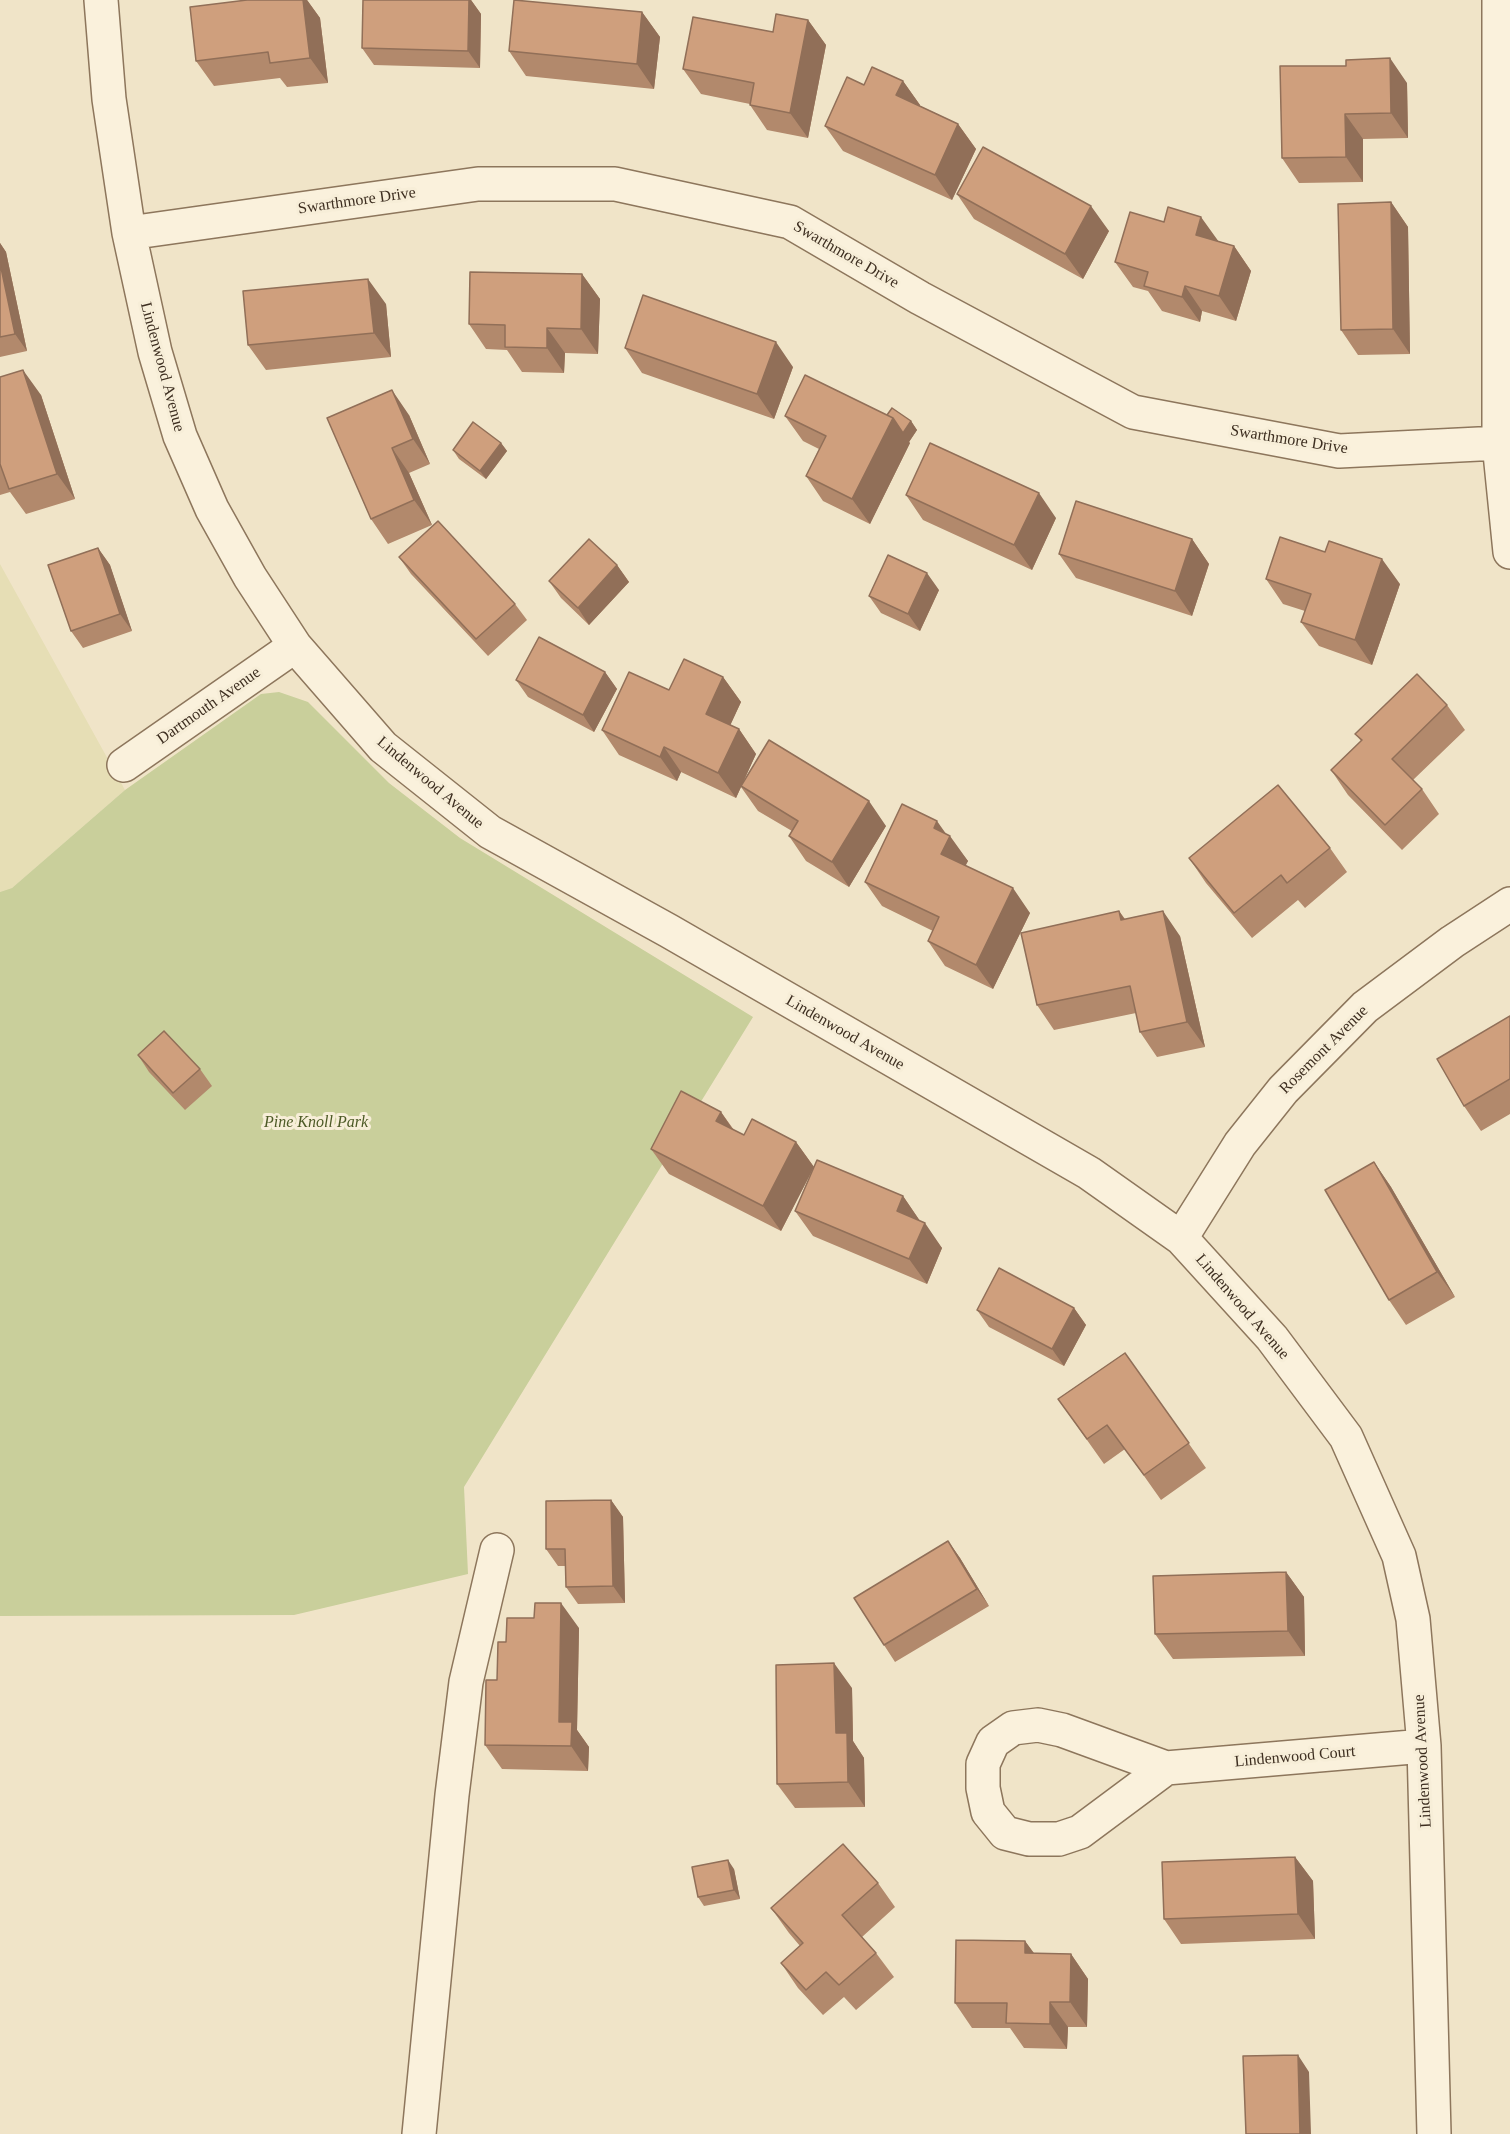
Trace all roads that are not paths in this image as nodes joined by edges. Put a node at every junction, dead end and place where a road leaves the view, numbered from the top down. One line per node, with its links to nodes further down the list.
1 (101, 0): 3 (street, Lindenwood Avenue)
2 (1499, 0): 4 (street)
3 (129, 233): 4 (street, Swarthmore Drive); 6 (street, Lindenwood Avenue)
4 (1500, 443): 5 (street)
5 (1510, 552)
6 (295, 646): 7 (street, Dartmouth Avenue); 9 (street, Lindenwood Avenue)
7 (124, 765)
8 (1510, 904): 9 (street, Rosemont Avenue)
9 (1181, 1238): 11 (street, Lindenwood Avenue)
10 (497, 1550): 13 (street)
11 (1424, 1746): 12 (street, Lindenwood Court); 14 (street, Lindenwood Avenue)
12 (1166, 1768): 12 (street, Lindenwood Court)
13 (419, 2134)
14 (1434, 2134)

